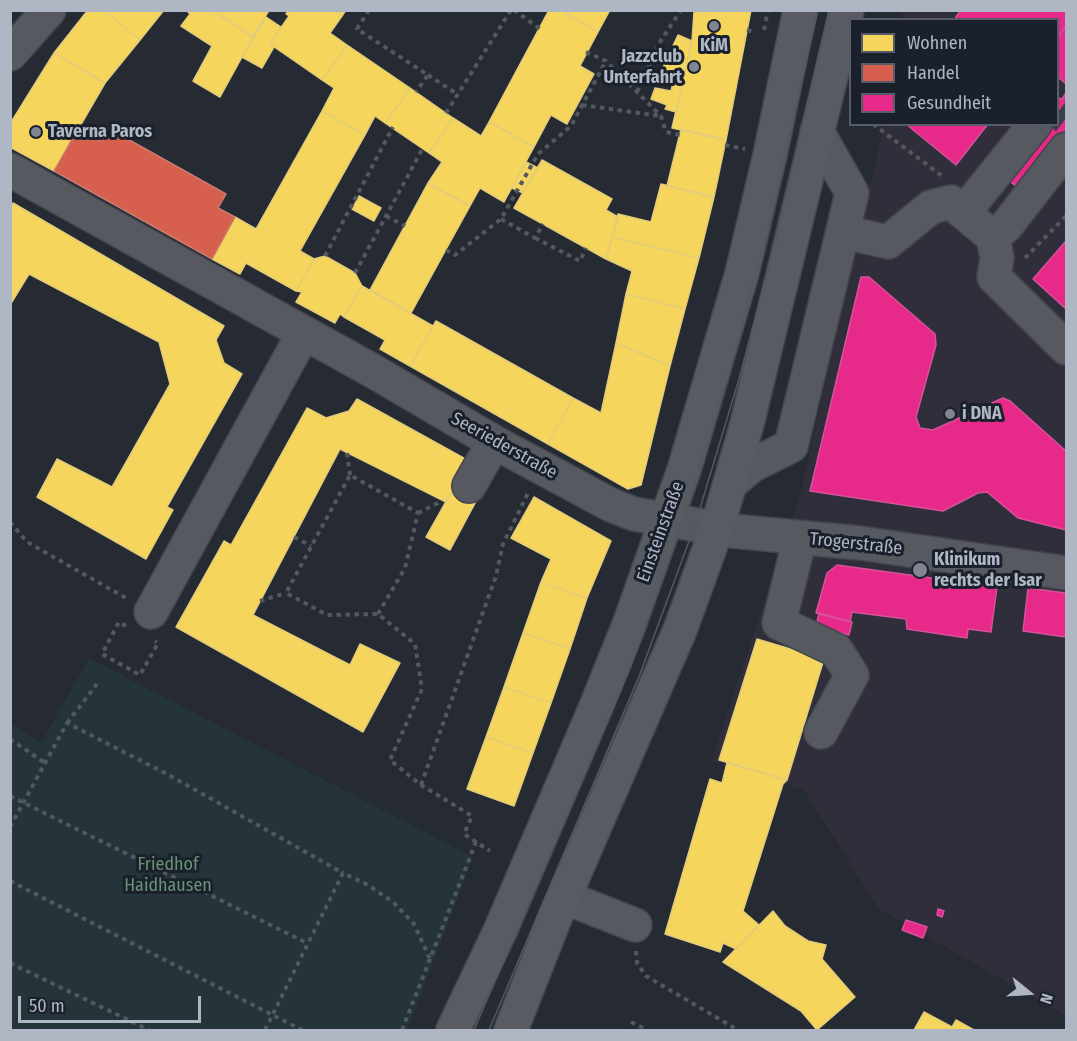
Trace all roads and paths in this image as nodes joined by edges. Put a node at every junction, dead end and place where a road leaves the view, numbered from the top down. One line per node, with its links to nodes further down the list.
1 (49, 10): 13 (street)
2 (369, 10): 15 (path)
3 (513, 10): 9 (path); 18 (path)
4 (681, 10): 17 (path)
5 (768, 10): 8 (path)
6 (800, 10): 54 (main road, Einsteinstraße)
7 (847, 10): 24 (main road)
8 (766, 16)
9 (540, 29)
10 (747, 30): 11 (path)
11 (754, 32)
12 (586, 52): 14 (path)
13 (10, 54)
14 (606, 61): 17 (path); 19 (path)
15 (428, 75): 16 (path); 18 (path)
16 (416, 92)
17 (637, 92): 21 (path)
18 (458, 94): 20 (path)
19 (582, 105): 21 (path); 34 (path)
20 (446, 112)
21 (661, 117): 25 (path)
22 (1033, 126): 31 (street)
23 (393, 127): 42 (path)
24 (818, 130): 37 (street); 50 (main road)
25 (680, 135)
26 (725, 145): 27 (path)
27 (736, 147)
28 (423, 148): 32 (path)
29 (1066, 150): 38 (street)
30 (10, 170): 45 (street, Seeriederstraße)
31 (965, 212): 37 (street); 38 (street)
32 (386, 216): 36 (path); 43 (path)
33 (1066, 216): 44 (path)
34 (501, 219): 39 (path); 41 (path)
35 (543, 224): 39 (path)
36 (405, 226)
37 (844, 232): 50 (street)
38 (993, 237): 44 (street)
39 (535, 238): 40 (path)
40 (586, 248)
41 (446, 250)
42 (325, 256)
43 (355, 273)
44 (1001, 283): 46 (street)
45 (303, 334): 47 (street, Seeriederstraße); 64 (street)
46 (1066, 348)
47 (494, 442): 51 (street); 54 (street, Seeriederstraße)
48 (346, 453): 49 (path)
49 (350, 475): 53 (path); 59 (path)
50 (730, 484): 56 (main road)
51 (456, 493): 53 (path)
52 (517, 512): 70 (path)
53 (418, 513): 63 (path)
54 (665, 521): 56 (street, Seeriederstraße); 89 (main road, Einsteinstraße)
55 (10, 522): 64 (path)
56 (717, 528): 58 (street, Trogerstraße); 78 (main road)
57 (294, 537): 59 (path)
58 (800, 538): 60 (street, Trogerstraße); 67 (street)
59 (311, 546): 61 (path)
60 (1066, 573)
61 (286, 593): 62 (path); 63 (path)
62 (260, 601)
63 (378, 614): 70 (path)
64 (143, 626): 64 (path)
65 (97, 684): 66 (path)
66 (67, 723): 69 (path); 76 (path)
67 (821, 732)
68 (10, 739): 69 (path)
69 (45, 763): 72 (path)
70 (421, 785): 74 (path)
71 (10, 796): 72 (path)
72 (24, 804): 73 (path); 80 (path)
73 (10, 827)
74 (476, 842): 75 (path); 81 (path)
75 (490, 851)
76 (343, 873): 80 (path); 81 (path)
77 (10, 881): 83 (path)
78 (564, 897): 79 (street); 90 (main road)
79 (634, 925): 92 (path)
80 (307, 943): 83 (path)
81 (430, 959): 88 (path)
82 (10, 963): 85 (path)
83 (272, 1016): 86 (path); 87 (path)
84 (631, 1022): 91 (path)
85 (149, 1030)
86 (265, 1030)
87 (302, 1030)
88 (402, 1030)
89 (453, 1030)
90 (511, 1030)
91 (647, 1030)
92 (738, 1030)

